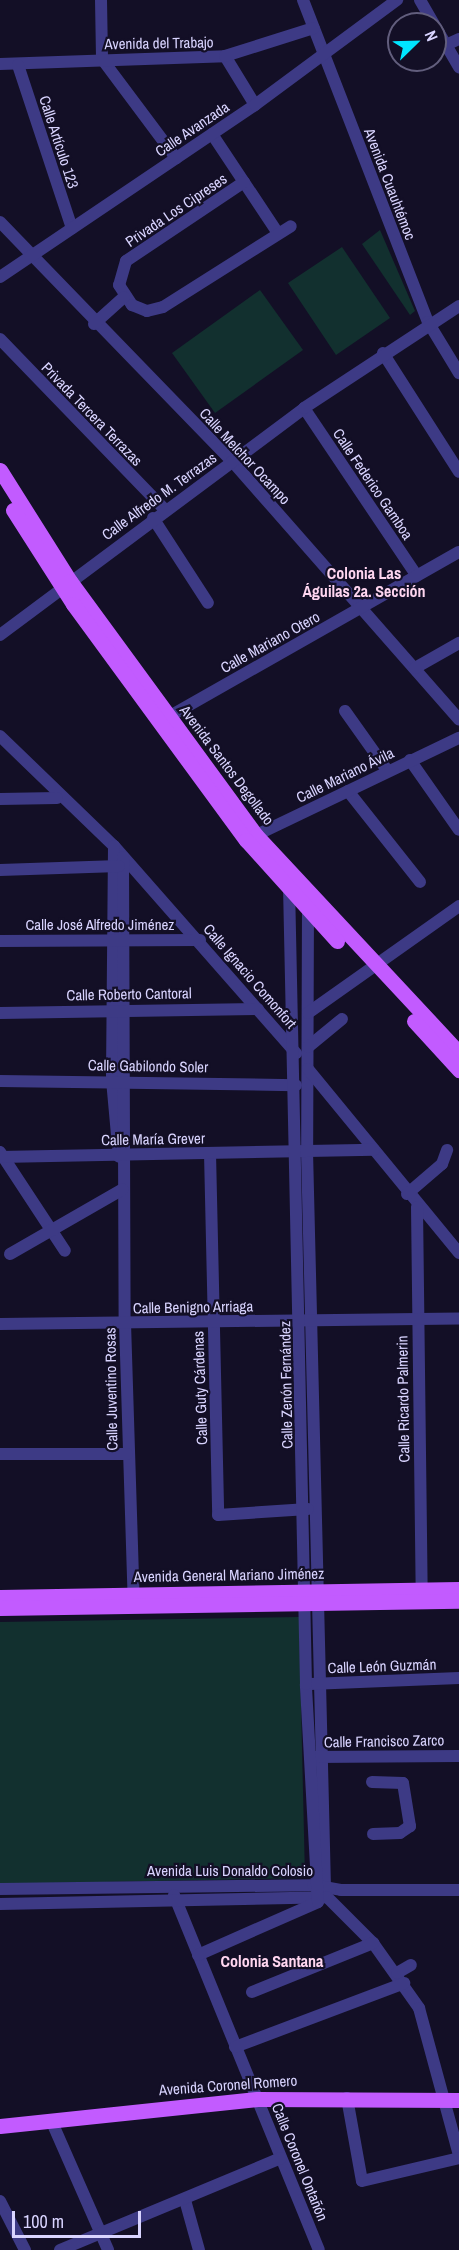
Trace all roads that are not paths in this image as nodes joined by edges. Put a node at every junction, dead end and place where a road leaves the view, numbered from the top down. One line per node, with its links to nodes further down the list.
1 (101, 0): 8 (street)
2 (303, 0): 4 (street, Avenida Cuauhtémoc)
3 (397, 0): 6 (street, Calle Avanzada)
4 (314, 28): 6 (street, Avenida Cuauhtémoc); 7 (street, Avenida del Trabajo)
5 (447, 47): 11 (street)
6 (323, 53): 12 (street, Calle Avanzada); 24 (street, Avenida Cuauhtémoc)
7 (225, 56): 8 (street, Avenida del Trabajo); 12 (street)
8 (102, 59): 10 (street, Avenida del Trabajo); 14 (street)
9 (0, 64): 10 (street, Avenida del Trabajo)
10 (18, 65): 18 (street, Calle Artículo 123)
11 (459, 67)
12 (255, 105): 13 (street, Calle Avanzada)
13 (212, 134): 14 (street, Calle Avanzada); 15 (street, Privada Los Cipreses)
14 (176, 158): 18 (street, Calle Avanzada)
15 (244, 182): 19 (street, Privada Los Cipreses); 22 (street, Privada Los Cipreses)
16 (0, 222): 20 (street, Calle Melchor Ocampo)
17 (291, 226): 19 (street)
18 (72, 228): 20 (street, Calle Avanzada)
19 (277, 232): 22 (street)
20 (31, 255): 21 (street, Calle Avanzada); 25 (street, Calle Melchor Ocampo)
21 (0, 277)
22 (124, 297): 25 (street)
23 (459, 306): 24 (street, Calle Alfredo M. Terrazas)
24 (428, 322): 27 (street, Calle Alfredo M. Terrazas); 28 (street, Avenida Cuauhtémoc)
25 (94, 324): 30 (street, Calle Melchor Ocampo)
26 (0, 339): 34 (street, Privada Tercera Terrazas)
27 (383, 353): 29 (street, Calle Alfredo M. Terrazas); 32 (street)
28 (459, 373)
29 (304, 408): 30 (street, Calle Alfredo M. Terrazas); 37 (street, Calle Federico Gamboa)
30 (232, 461): 34 (street, Calle Alfredo M. Terrazas); 40 (street, Calle Melchor Ocampo)
31 (0, 470): 38 (main road, Avenida Santos Degollado)
32 (459, 472)
33 (0, 490): 38 (main road, Avenida Santos Degollado)
34 (164, 509): 35 (street, Calle Alfredo M. Terrazas)
35 (153, 518): 38 (street, Calle Alfredo M. Terrazas); 39 (street)
36 (459, 552): 37 (street, Calle Mariano Otero)
37 (417, 576): 40 (street, Calle Mariano Otero)
38 (66, 585): 41 (street, Calle Alfredo M. Terrazas); 45 (main road, Avenida Santos Degollado)
39 (208, 603)
40 (361, 608): 43 (street, Calle Melchor Ocampo); 45 (street, Calle Mariano Otero)
41 (0, 635)
42 (459, 642): 43 (street)
43 (415, 668): 46 (street, Calle Melchor Ocampo)
44 (345, 711): 50 (street)
45 (164, 719): 55 (main road, Avenida Santos Degollado)
46 (459, 719)
47 (0, 736): 52 (street)
48 (459, 738): 49 (street, Calle Mariano Ávila)
49 (410, 760): 50 (street, Calle Mariano Ávila); 54 (street)
50 (387, 770): 51 (street, Calle Mariano Ávila)
51 (348, 791): 55 (street, Calle Mariano Ávila); 59 (street)
52 (57, 798): 53 (street); 56 (street, Calle Juventino Rosas)
53 (0, 799)
54 (459, 830)
55 (251, 837): 58 (main road, Avenida Santos Degollado); 60 (main road, Avenida Santos Degollado)
56 (120, 863): 57 (street); 64 (street, Calle Juventino Rosas); 65 (street, Calle Ignacio Comonfort)
57 (0, 870)
58 (288, 873): 60 (street, Calle Zenón Fernández); 61 (main road, Avenida Santos Degollado)
59 (420, 882)
60 (289, 893): 63 (main road, Avenida Santos Degollado); 75 (street, Calle Zenón Fernández)
61 (308, 895): 63 (street, Calle Zenón Fernández); 67 (main road, Avenida Santos Degollado)
62 (459, 906): 67 (street)
63 (308, 911): 67 (main road, Avenida Santos Degollado); 72 (street, Calle Zenón Fernández)
64 (118, 940): 65 (street, Calle José Alfredo Jiménez); 66 (street, Calle José Alfredo Jiménez); 68 (street, Calle Juventino Rosas); 69 (street, Calle Juventino Rosas)
65 (200, 940): 70 (street, Calle Ignacio Comonfort)
66 (0, 941)
67 (373, 971): 72 (street); 76 (main road, Avenida Santos Degollado); 78 (main road, Avenida Santos Degollado)
68 (113, 1008): 69 (street, Calle Roberto Cantoral); 71 (street, Calle Roberto Cantoral); 79 (street, Calle Juventino Rosas)
69 (126, 1008): 70 (street, Calle Roberto Cantoral); 80 (street, Calle Juventino Rosas)
70 (258, 1009): 75 (street, Calle Ignacio Comonfort)
71 (0, 1012)
72 (308, 1013): 74 (street, Calle Zenón Fernández)
73 (342, 1019): 74 (street)
74 (308, 1047): 77 (street, Calle Zenón Fernández)
75 (295, 1052): 77 (street, Calle Ignacio Comonfort); 82 (street, Calle Zenón Fernández)
76 (459, 1053)
77 (308, 1070): 83 (street, Calle Ignacio Comonfort); 85 (street, Calle Zenón Fernández)
78 (459, 1070)
79 (112, 1080): 80 (street, Calle Gabilondo Soler); 81 (street, Calle Gabilondo Soler); 88 (street, Calle Juventino Rosas)
80 (125, 1080): 82 (street, Calle Gabilondo Soler); 88 (street, Calle Juventino Rosas)
81 (0, 1081)
82 (296, 1085): 85 (street, Calle Zenón Fernández)
83 (374, 1150): 85 (street, Calle María Grever); 90 (street, Calle Ignacio Comonfort)
84 (447, 1150): 90 (street)
85 (302, 1151): 86 (street, Calle María Grever); 98 (street, Calle Zenón Fernández)
86 (210, 1153): 88 (street, Calle María Grever); 99 (street, Calle Guty Cárdenas)
87 (1, 1155): 88 (street, Calle María Grever); 92 (street)
88 (122, 1155): 89 (street, Calle Juventino Rosas)
89 (123, 1189): 92 (street); 100 (street, Calle Juventino Rosas)
90 (407, 1194): 91 (street, Calle Ignacio Comonfort)
91 (417, 1207): 94 (street, Calle Ignacio Comonfort); 97 (street, Calle Ricardo Palmerin)
92 (51, 1230): 93 (street); 95 (street)
93 (65, 1251)
94 (459, 1252)
95 (10, 1254)
96 (459, 1318): 97 (street, Calle Benigno Arriaga)
97 (417, 1319): 98 (street, Calle Benigno Arriaga); 106 (street, Calle Ricardo Palmerin)
98 (306, 1320): 99 (street, Calle Benigno Arriaga); 104 (street, Calle Zenón Fernández)
99 (213, 1321): 100 (street, Calle Benigno Arriaga); 104 (street, Calle Guty Cárdenas)
100 (125, 1323): 101 (street, Calle Benigno Arriaga); 103 (street, Calle Juventino Rosas)
101 (0, 1324)
102 (0, 1454): 103 (street)
103 (127, 1454): 109 (street, Calle Juventino Rosas)
104 (308, 1509): 108 (street, Calle Zenón Fernández)
105 (459, 1589): 106 (main road, Avenida General Mariano Jiménez)
106 (422, 1590): 108 (main road, Avenida General Mariano Jiménez)
107 (0, 1597): 109 (main road, Avenida General Mariano Jiménez)
108 (311, 1598): 109 (main road, Avenida General Mariano Jiménez); 110 (main road, Avenida General Mariano Jiménez); 113 (street, Calle Zenón Fernández)
109 (134, 1600): 111 (main road, Avenida General Mariano Jiménez)
110 (459, 1601)
111 (0, 1608)
112 (459, 1678): 113 (street, Calle León Guzmán)
113 (312, 1684): 115 (street, Calle Zenón Fernández)
114 (459, 1756): 116 (street, Calle Francisco Zarco)
115 (314, 1757): 116 (street, Calle Francisco Zarco); 123 (street, Calle Zenón Fernández)
116 (384, 1757): 117 (street)
117 (386, 1780): 118 (street); 119 (street)
118 (372, 1782)
119 (373, 1834)
120 (173, 1885): 121 (street, Avenida Luis Donaldo Colosio); 123 (street, Avenida Luis Donaldo Colosio); 125 (street, Calle Coronel Ontañón)
121 (71, 1887): 122 (street, Avenida Luis Donaldo Colosio); 126 (street)
122 (0, 1889)
123 (318, 1889): 124 (street, Avenida Luis Donaldo Colosio); 125 (street, Avenida Luis Donaldo Colosio); 128 (street); 129 (street)
124 (459, 1890)
125 (174, 1900): 126 (street, Avenida Luis Donaldo Colosio); 129 (street, Calle Coronel Ontañón)
126 (71, 1902): 127 (street, Avenida Luis Donaldo Colosio)
127 (0, 1904)
128 (373, 1943): 131 (street); 132 (street)
129 (198, 1955): 133 (street, Calle Coronel Ontañón)
130 (411, 1965): 131 (street)
131 (400, 1978): 133 (street); 136 (street)
132 (252, 1992)
133 (235, 2047): 135 (street, Calle Coronel Ontañón)
134 (347, 2098): 135 (main road, Avenida Coronel Romero); 136 (main road, Avenida Coronel Romero); 139 (street)
135 (258, 2099): 137 (main road, Avenida Coronel Romero); 140 (street, Calle Coronel Ontañón)
136 (452, 2100): 139 (street)
137 (51, 2120): 138 (main road, Avenida Coronel Romero); 143 (street)
138 (0, 2126)
139 (459, 2156)
140 (281, 2158): 142 (street); 148 (street, Calle Coronel Ontañón)
141 (0, 2200): 144 (street)
142 (185, 2200): 143 (street); 147 (street)
143 (101, 2234): 145 (street); 146 (street)
144 (25, 2250)
145 (60, 2250)
146 (108, 2250)
147 (199, 2250)
148 (320, 2250)

